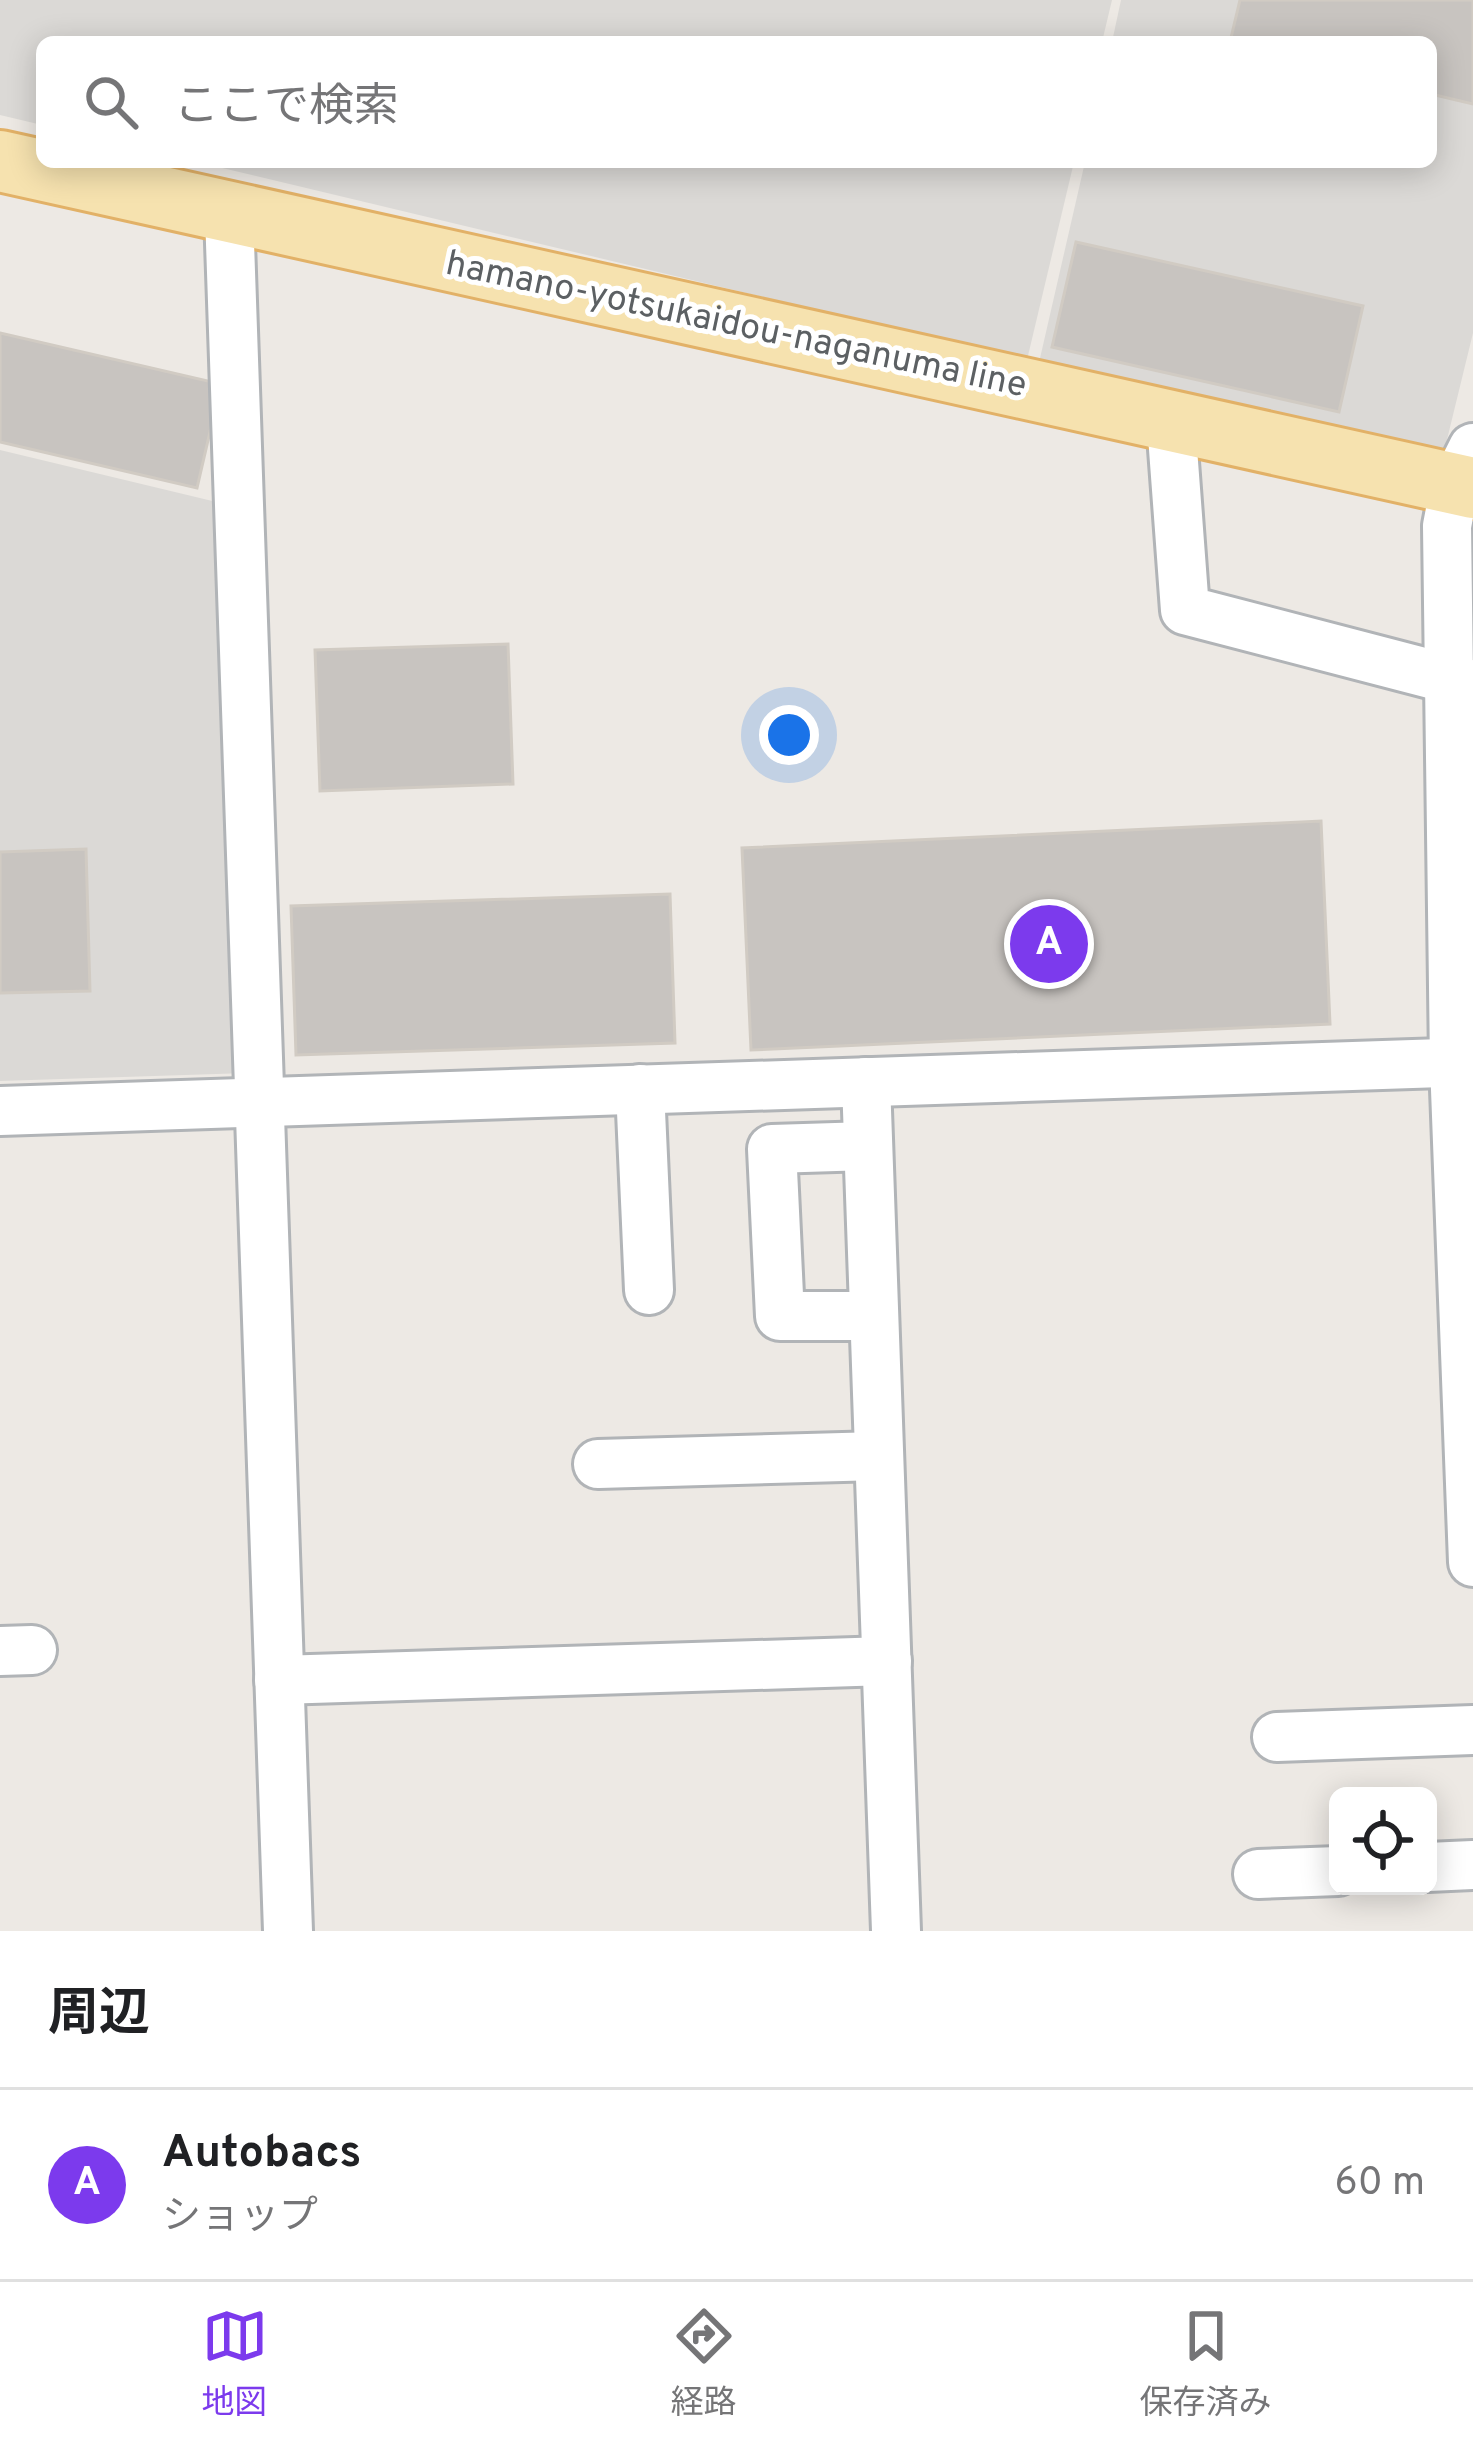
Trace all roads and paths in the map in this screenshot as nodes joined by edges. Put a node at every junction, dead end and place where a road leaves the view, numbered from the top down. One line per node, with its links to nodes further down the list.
1 (0, 160): 2 (main road, hamano-yotsukaidou-naganuma line)
2 (229, 214): 3 (main road, hamano-yotsukaidou-naganuma line); 9 (street)
3 (1171, 422): 4 (main road, hamano-yotsukaidou-naganuma line); 5 (street)
4 (1467, 474): 5 (street)
5 (1461, 682): 6 (street)
6 (1464, 1063): 7 (street); 14 (street)
7 (866, 1082): 8 (street); 11 (street)
8 (640, 1090): 9 (street); 12 (street)
9 (259, 1102): 10 (street); 19 (street)
10 (0, 1111)
11 (868, 1146): 13 (street); 13 (street)
12 (649, 1290)
13 (874, 1316): 15 (street)
14 (1470, 1369): 17 (street)
15 (879, 1456): 16 (street); 18 (street)
16 (598, 1464)
17 (1473, 1562)
18 (887, 1661): 19 (street); 27 (street)
19 (280, 1680): 26 (street)
20 (1473, 1730): 21 (street)
21 (1276, 1736)
22 (1473, 1865): 23 (street)
23 (1437, 1867)
24 (1329, 1871): 25 (street)
25 (1258, 1874)
26 (288, 1931)
27 (896, 1931)

